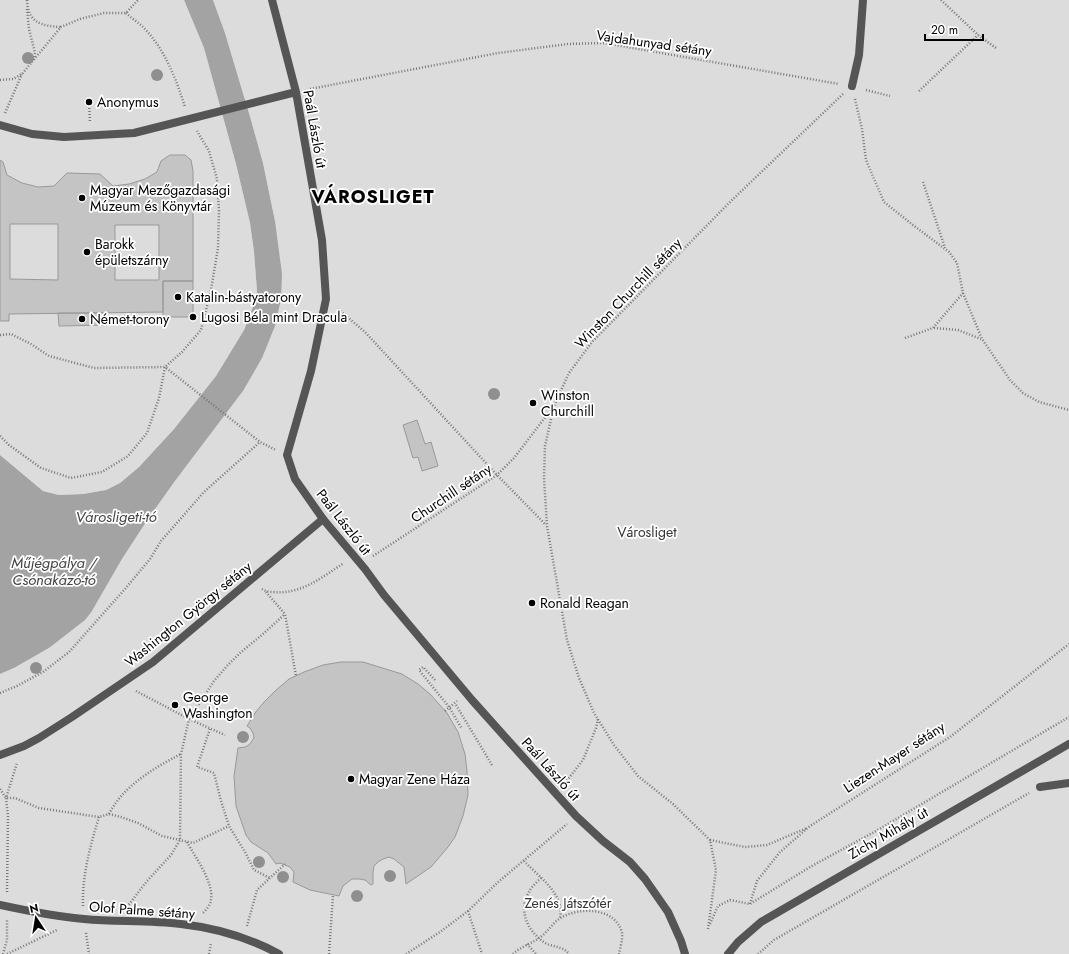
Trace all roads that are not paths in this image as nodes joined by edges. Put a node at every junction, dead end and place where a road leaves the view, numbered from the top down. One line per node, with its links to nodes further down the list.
1 (272, 0): 4 (street, Paál László út)
2 (863, 0): 3 (street)
3 (852, 86)
4 (296, 92): 5 (street); 6 (street, Paál László út)
5 (1, 122)
6 (323, 519): 8 (street, Washington György sétány); 13 (street, Paál László út)
7 (1069, 744): 14 (street, Zichy Mihály út)
8 (0, 755)
9 (1069, 783): 10 (street)
10 (1040, 787)
11 (4, 906): 12 (street, Olof Palme sétány)
12 (279, 954)
13 (685, 954)
14 (728, 954)

